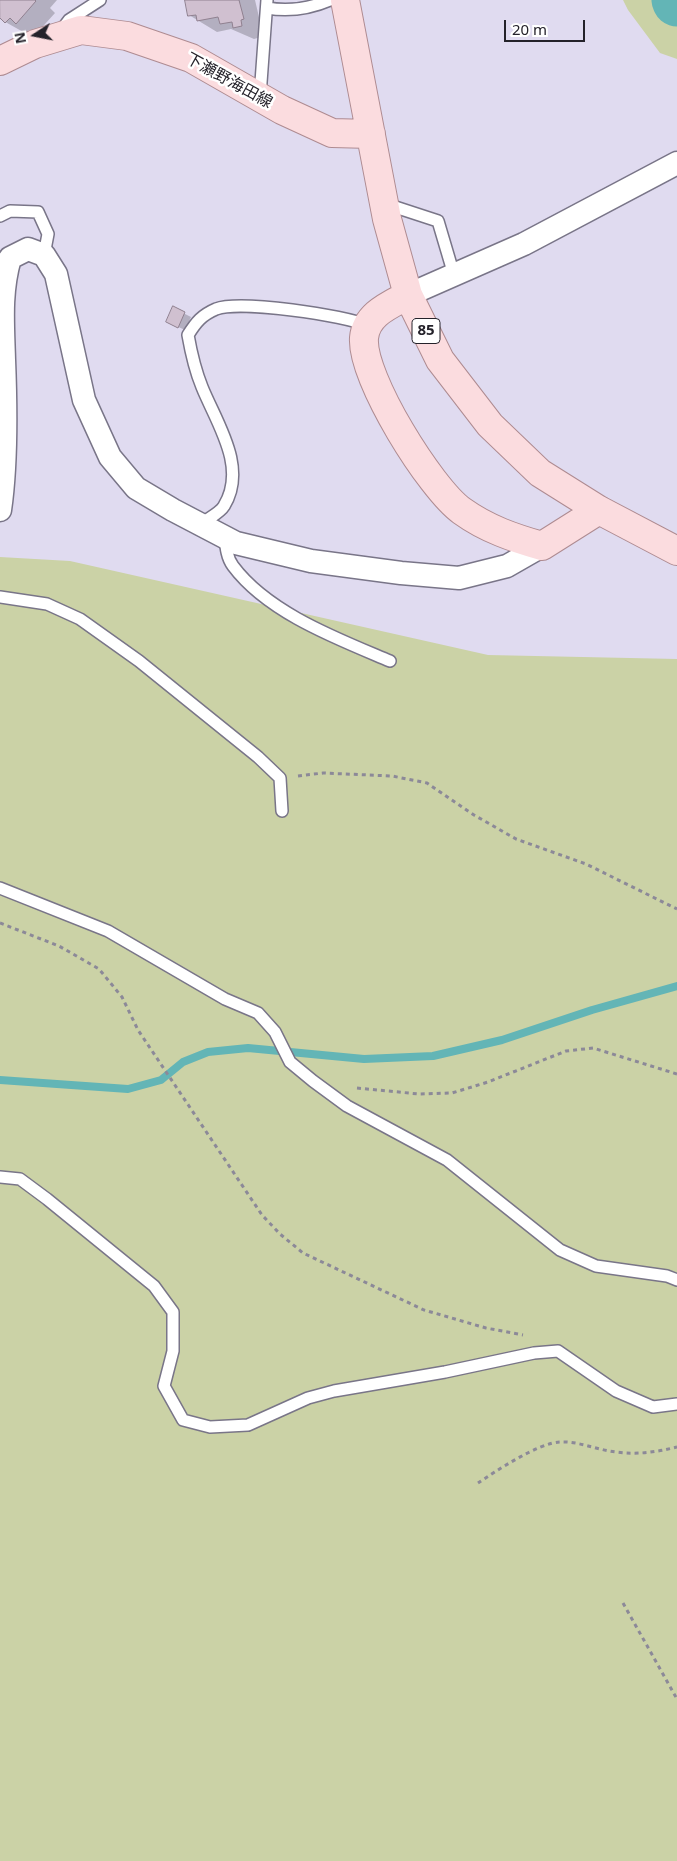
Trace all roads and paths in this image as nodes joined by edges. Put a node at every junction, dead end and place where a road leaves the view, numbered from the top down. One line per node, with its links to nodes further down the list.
1 (100, 0): 5 (lane)
2 (330, 0): 4 (lane)
3 (345, 0): 9 (main road, 85)
4 (267, 4): 8 (lane)
5 (81, 6): 6 (lane)
6 (56, 38): 7 (main road, 下瀬野海田線); 8 (main road, 下瀬野海田線)
7 (0, 61)
8 (260, 98): 9 (main road, 下瀬野海田線)
9 (371, 134): 11 (main road, 85)
10 (677, 164): 14 (street)
11 (384, 203): 14 (lane); 15 (main road, 85)
12 (0, 216): 13 (lane)
13 (44, 255): 17 (street); 19 (street)
14 (454, 275): 15 (street)
15 (408, 295): 16 (main road, 85); 18 (main road, 85)
16 (369, 326): 19 (lane); 21 (main road)
17 (0, 510)
18 (599, 510): 21 (main road); 22 (main road, 85)
19 (200, 525): 20 (street)
20 (225, 537): 21 (street); 24 (lane)
21 (542, 546)
22 (677, 551)
23 (0, 597): 25 (lane)
24 (390, 662)
25 (280, 778): 26 (lane); 28 (path)
26 (282, 811)
27 (0, 888): 31 (lane)
28 (677, 909)
29 (0, 923): 34 (path)
30 (677, 1074): 31 (path)
31 (326, 1091): 33 (lane)
32 (0, 1177): 34 (lane)
33 (677, 1280)
34 (558, 1351): 35 (lane)
35 (677, 1404)
36 (677, 1447): 37 (path)
37 (478, 1483)
38 (623, 1603): 39 (path)
39 (677, 1699)

